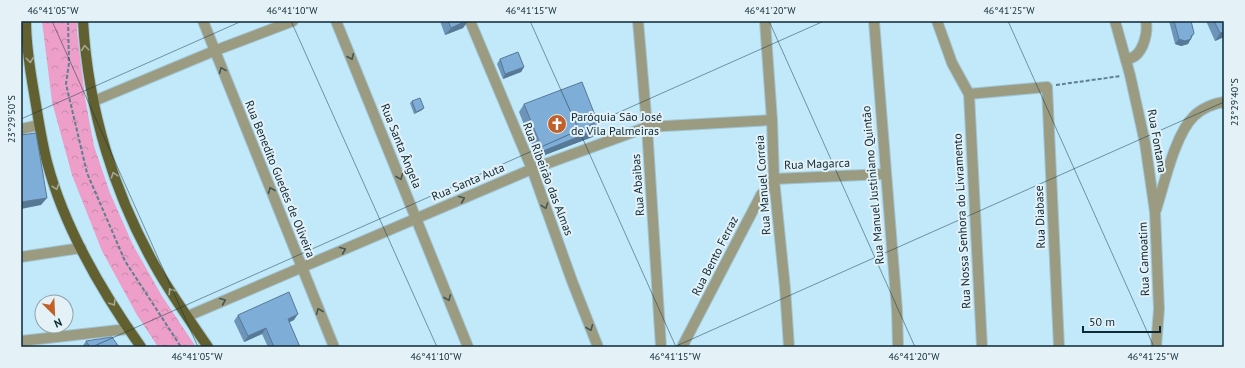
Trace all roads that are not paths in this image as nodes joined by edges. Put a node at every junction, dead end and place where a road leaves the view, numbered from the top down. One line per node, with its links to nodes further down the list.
1 (26, 21): 19 (main road, one-way to 19)
2 (83, 21): 16 (main road, one-way to 2)
3 (203, 21): 13 (street, Rua Benedito Guedes de Oliveira)
4 (293, 21): 13 (street)
5 (336, 21): 26 (street, Rua Santa Ângela, one-way to 26)
6 (470, 21): 22 (street, Rua Ribeirão das Almas)
7 (638, 21): 20 (street, Rua Abaibas)
8 (765, 21): 18 (street, Rua Manuel Correia)
9 (874, 21): 23 (street, Rua Manuel Justiniano Quintão)
10 (937, 21): 15 (street)
11 (1115, 21): 14 (street, Rua Fontana)
12 (1146, 21): 14 (street)
13 (214, 51): 16 (street); 29 (street, Rua Benedito Guedes de Oliveira, one-way to 13)
14 (1126, 60): 25 (street, Rua Fontana)
15 (969, 94): 42 (street, Rua Nossa Senhora do Livramento); 43 (street, Rua Diabase)
16 (94, 101): 30 (main road, one-way to 16)
17 (1224, 102): 25 (street, Rua Camoatim)
18 (772, 120): 20 (street, Rua Santa Auta); 24 (street, Rua Manuel Correia)
19 (39, 125): 21 (street); 27 (main road, one-way to 27)
20 (647, 127): 22 (street, Rua Santa Auta); 38 (street, Rua Abaibas)
21 (21, 129)
22 (532, 169): 26 (street, Rua Santa Auta, one-way to 22); 37 (street, Rua Ribeirão das Almas, one-way to 37)
23 (885, 174): 24 (street, Rua Magarca); 41 (street, Rua Manuel Justiniano Quintão)
24 (774, 179): 39 (street, Rua Bento Ferraz); 40 (street, Rua Manuel Correia)
25 (1155, 212): 44 (street, Rua Camoatim)
26 (416, 219): 29 (street, Rua Santa Auta, one-way to 26); 36 (street, Rua Santa Ângela, one-way to 36)
27 (81, 248): 28 (street); 31 (main road, one-way to 31)
28 (21, 258)
29 (302, 268): 30 (street, Rua Santa Auta, one-way to 29); 35 (street, Rua Benedito Guedes de Oliveira, one-way to 29)
30 (188, 316): 34 (main road)
31 (128, 329): 32 (street); 33 (main road)
32 (27, 343)
33 (141, 347)
34 (208, 347)
35 (334, 347)
36 (468, 347)
37 (598, 347)
38 (661, 347)
39 (682, 347)
40 (789, 347)
41 (898, 347)
42 (982, 347)
43 (1059, 347)
44 (1156, 347)

